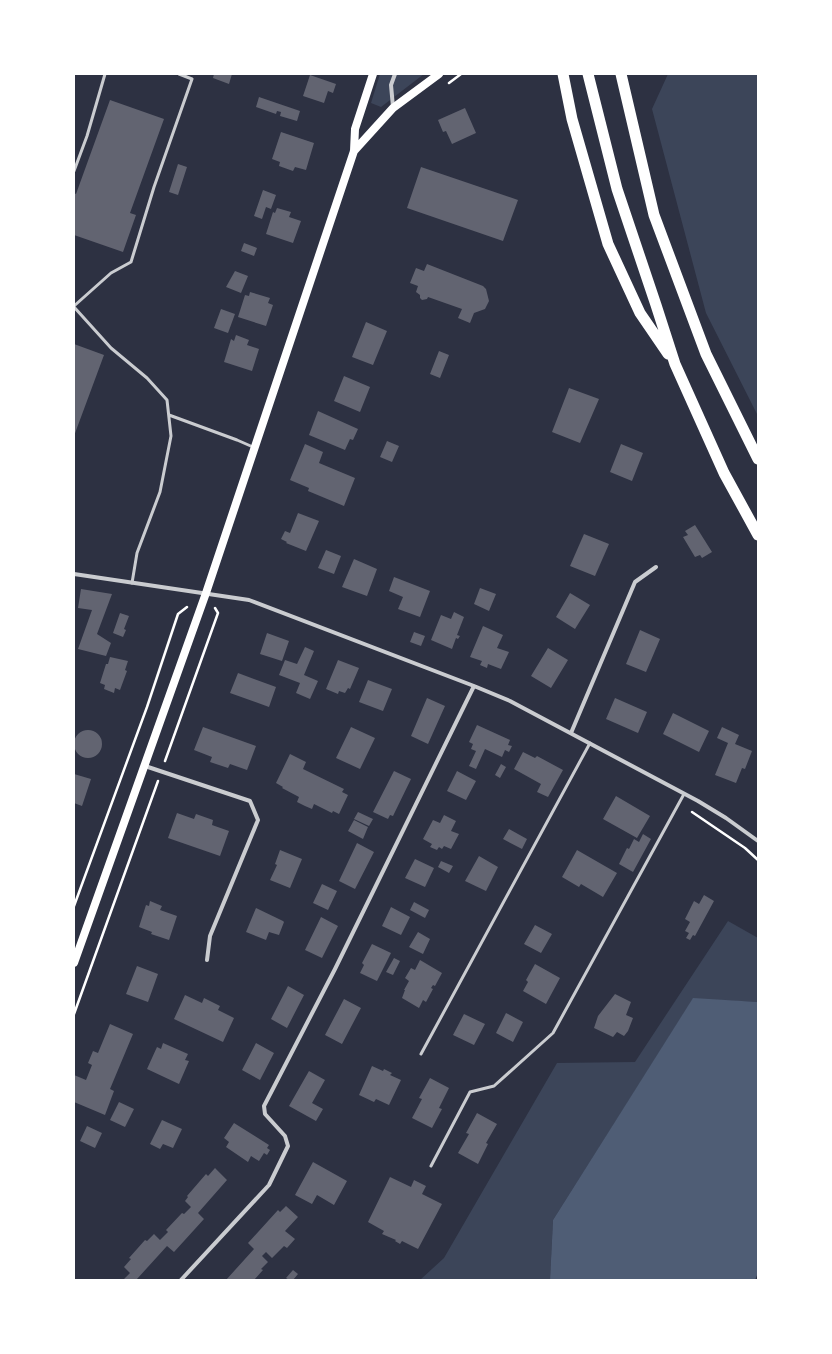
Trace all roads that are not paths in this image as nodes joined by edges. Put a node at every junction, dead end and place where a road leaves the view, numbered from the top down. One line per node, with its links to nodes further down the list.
1 (105, 74): 11 (lane)
2 (179, 74): 12 (lane)
3 (373, 74): 10 (main road)
4 (395, 74): 9 (street)
5 (439, 74): 9 (main road)
6 (563, 74): 13 (highway)
7 (588, 74): 13 (highway)
8 (621, 74): 16 (highway)
9 (393, 108): 10 (main road)
10 (354, 151): 15 (main road)
11 (74, 171)
12 (74, 306): 14 (lane)
13 (675, 364): 17 (highway)
14 (169, 415): 15 (lane); 20 (lane)
15 (255, 448): 21 (main road)
16 (758, 459)
17 (758, 535)
18 (656, 567): 23 (street)
19 (74, 574): 20 (street)
20 (132, 583): 21 (street)
21 (206, 593): 22 (street); 25 (main road)
22 (474, 686): 23 (street); 32 (street)
23 (571, 733): 24 (street)
24 (590, 743): 26 (street); 30 (lane)
25 (144, 766): 28 (street); 29 (main road)
26 (684, 794): 27 (street); 31 (lane)
27 (758, 842)
28 (207, 960)
29 (74, 963)
30 (421, 1054)
31 (430, 1166)
32 (181, 1280)

